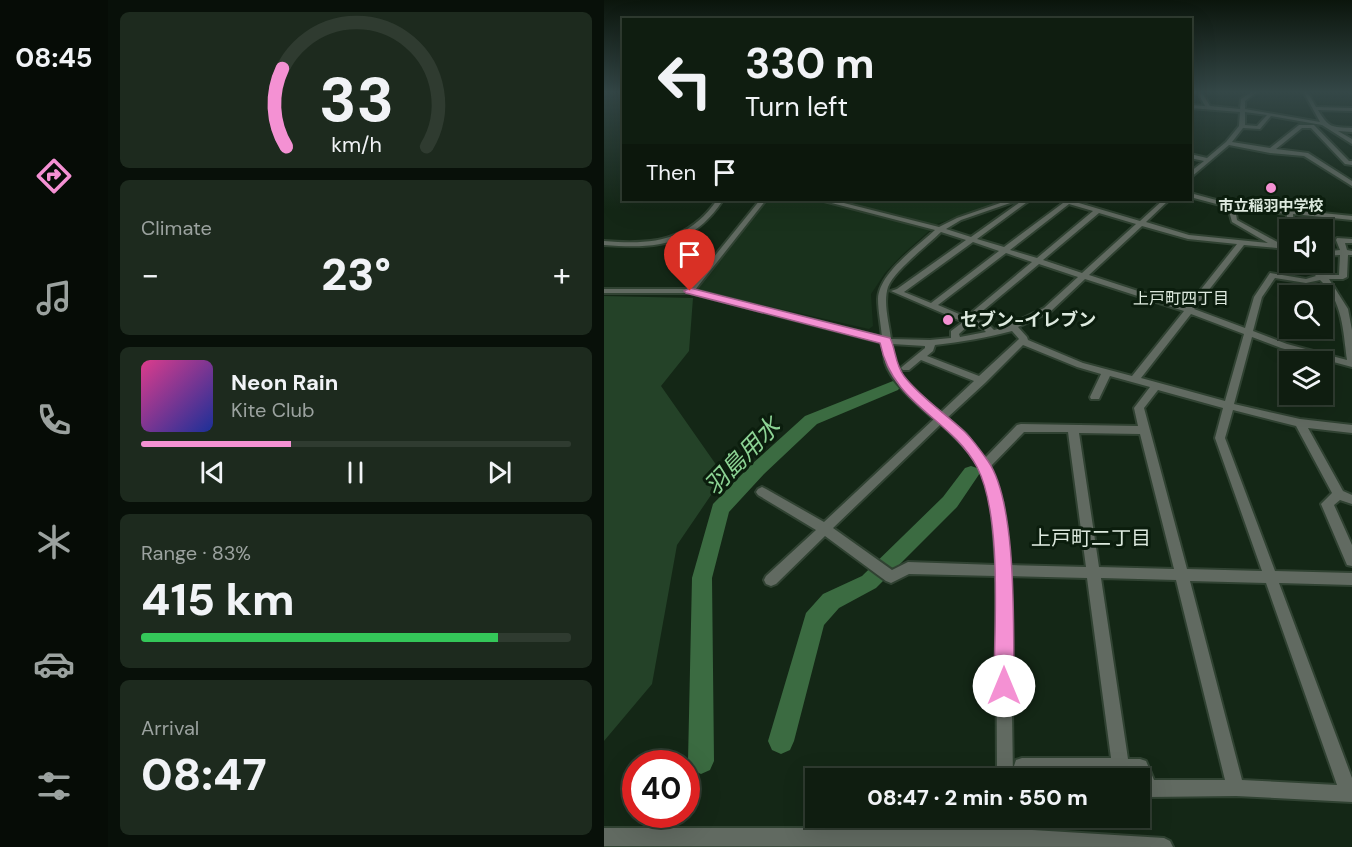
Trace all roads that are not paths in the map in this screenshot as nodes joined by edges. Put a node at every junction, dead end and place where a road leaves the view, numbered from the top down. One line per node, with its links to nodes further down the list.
1 (1238, 131): 6 (street)
2 (1295, 131): 7 (street)
3 (1316, 131): 10 (street)
4 (1334, 131): 5 (street)
5 (1351, 142)
6 (1228, 143): 7 (street); 9 (street)
7 (1270, 151): 12 (street)
8 (1192, 156): 9 (street)
9 (1207, 160): 11 (street)
10 (1351, 162)
11 (1192, 174)
12 (1351, 184)
13 (1192, 196): 22 (street)
14 (719, 201): 31 (street)
15 (762, 201): 44 (street)
16 (830, 201): 28 (street)
17 (1012, 201): 28 (street)
18 (1026, 201): 29 (street)
19 (1065, 201): 35 (street)
20 (1069, 201): 23 (street)
21 (1165, 201): 27 (street)
22 (1231, 206): 24 (street); 33 (street)
23 (1099, 210): 27 (street); 38 (street)
24 (1290, 213): 25 (street); 26 (street)
25 (1351, 218)
26 (1290, 219)
27 (1142, 222): 32 (street); 40 (street)
28 (940, 230): 29 (street); 42 (street)
29 (972, 240): 35 (street); 45 (street)
30 (1351, 241): 36 (street)
31 (604, 243)
32 (1242, 243): 34 (street); 47 (street)
33 (1279, 245)
34 (1279, 246)
35 (1004, 250): 38 (street); 46 (street)
36 (1348, 252): 37 (street); 41 (street)
37 (1333, 253)
38 (1038, 261): 40 (street); 48 (street)
39 (1317, 273): 41 (street)
40 (1085, 276): 47 (street); 50 (street)
41 (1322, 277): 49 (street); 51 (street)
42 (884, 287): 45 (street); 53 (street)
43 (604, 291): 44 (street)
44 (690, 291): 53 (street)
45 (898, 292): 46 (street)
46 (932, 306): 48 (street)
47 (1191, 311): 51 (street); 61 (street)
48 (968, 320): 52 (street); 54 (street)
49 (1348, 322): 58 (street)
50 (1013, 327): 52 (street); 55 (street)
51 (1247, 330): 58 (street); 65 (street)
52 (993, 334): 54 (street)
53 (886, 340): 56 (street); 66 (street)
54 (956, 341): 56 (street)
55 (1022, 341): 60 (street); 62 (street)
56 (930, 342): 57 (street)
57 (921, 357): 59 (street); 62 (street)
58 (1351, 364)
59 (906, 368)
60 (1107, 372): 61 (street); 64 (street)
61 (1135, 379): 63 (street)
62 (982, 381): 66 (street)
63 (1156, 386): 65 (street); 70 (street)
64 (1095, 397)
65 (1229, 406): 67 (street); 79 (street)
66 (942, 418): 71 (street); 74 (street)
67 (1300, 423): 69 (street); 73 (street)
68 (1073, 429): 70 (street); 71 (street); 77 (street)
69 (1351, 429)
70 (1144, 430): 78 (street)
71 (984, 466): 76 (street)
72 (762, 492): 74 (street)
73 (1345, 497): 75 (street)
74 (825, 529): 76 (street); 81 (street)
75 (1351, 561)
76 (1003, 570): 77 (street); 83 (street)
77 (1094, 572): 78 (street); 85 (street)
78 (1180, 574): 79 (street); 86 (street)
79 (1269, 576): 80 (street); 88 (street)
80 (1351, 579)
81 (771, 580)
82 (1022, 766): 84 (street)
83 (1005, 768)
84 (1088, 768)
85 (1121, 768)
86 (1236, 788): 87 (street); 88 (street)
87 (1150, 789)
88 (1350, 794)
89 (604, 837): 90 (street)
90 (1005, 842): 91 (street)
91 (1164, 847)

